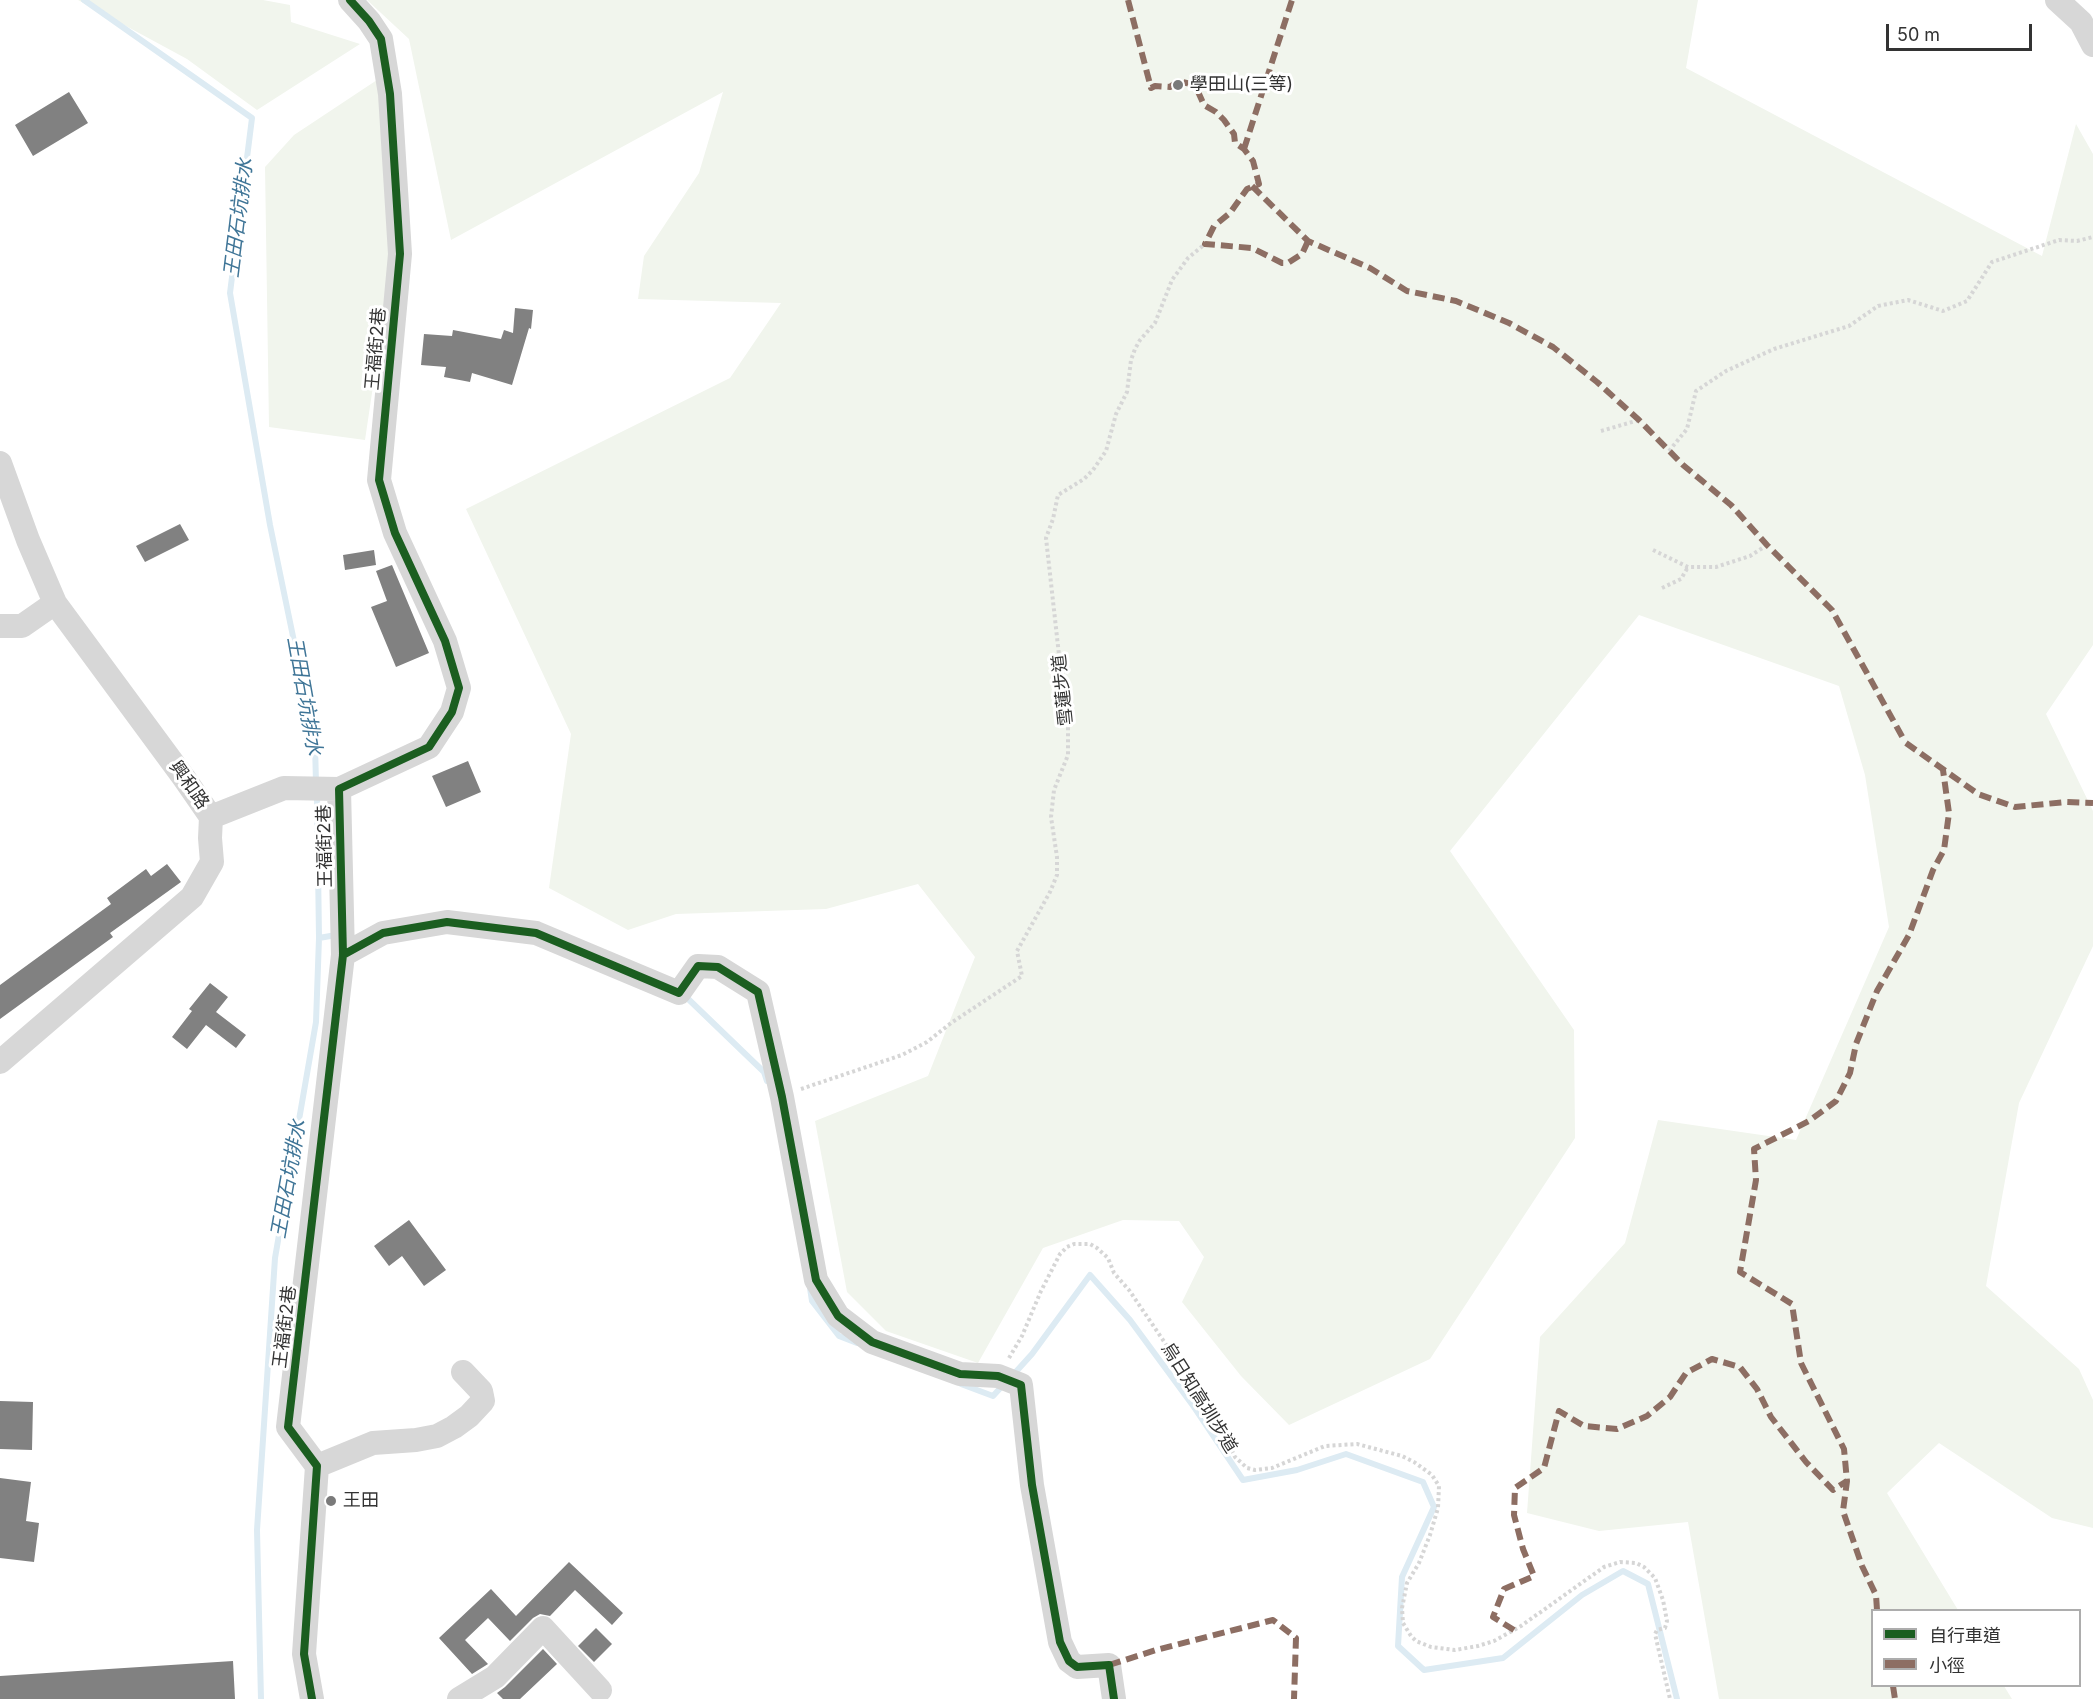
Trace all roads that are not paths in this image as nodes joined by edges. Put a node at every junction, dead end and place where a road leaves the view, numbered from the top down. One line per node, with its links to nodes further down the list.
1 (350, 0): 7 (street, 王福街2巷)
2 (2057, 0): 3 (street)
3 (2093, 45)
4 (0, 463): 5 (street, 興和路)
5 (55, 603): 6 (street); 8 (street, 興和路)
6 (0, 626)
7 (339, 789): 8 (street); 9 (street, 王福街2巷)
8 (211, 817): 10 (street, 興和路)
9 (342, 941): 12 (street, 王福街2巷); 16 (street)
10 (0, 1062)
11 (463, 1372): 12 (street)
12 (317, 1466): 14 (street)
13 (600, 1690): 15 (street)
14 (312, 1699)
15 (459, 1699)
16 (1114, 1699)

